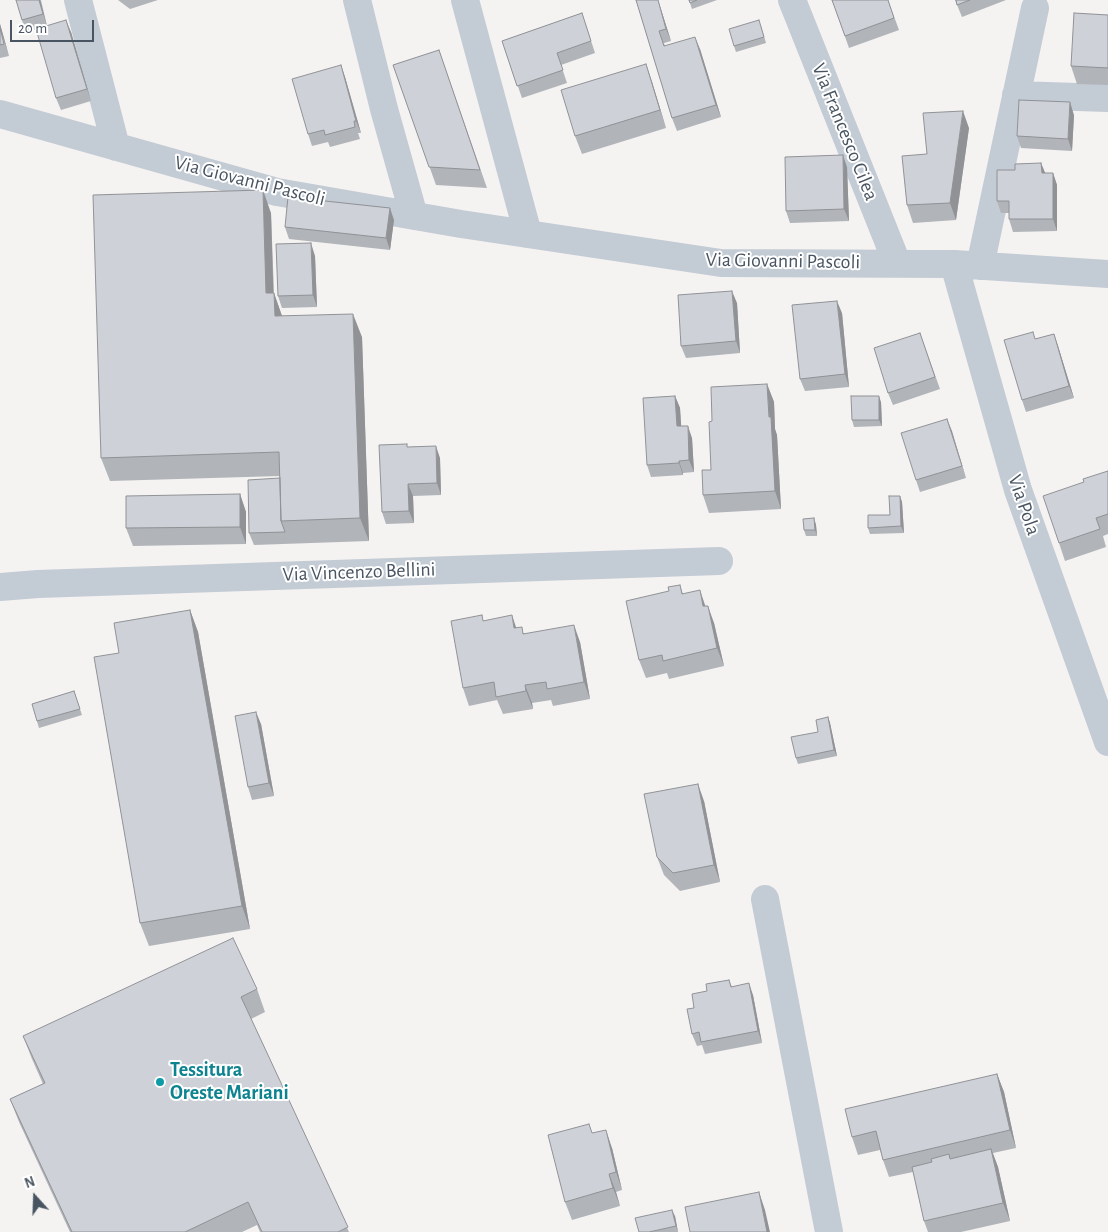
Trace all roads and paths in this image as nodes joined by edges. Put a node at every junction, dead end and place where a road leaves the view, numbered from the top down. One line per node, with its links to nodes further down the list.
1 (78, 0): 9 (street)
2 (357, 0): 10 (street)
3 (465, 0): 11 (street)
4 (792, 0): 12 (street, Via Francesco Cilea)
5 (1035, 8): 6 (street)
6 (1016, 95): 7 (street); 13 (street)
7 (1108, 98)
8 (0, 114): 9 (street, Via Giovanni Pascoli)
9 (116, 147): 10 (street, Via Giovanni Pascoli)
10 (414, 216): 11 (street, Via Giovanni Pascoli)
11 (528, 234): 12 (street, Via Giovanni Pascoli)
12 (897, 264): 13 (street, Via Giovanni Pascoli)
13 (967, 265): 14 (street, Via Giovanni Pascoli); 17 (street, Via Pola)
14 (1108, 274)
15 (719, 561): 16 (street, Via Vincenzo Bellini)
16 (0, 587)
17 (1108, 742)
18 (765, 899): 19 (street)
19 (829, 1232)

